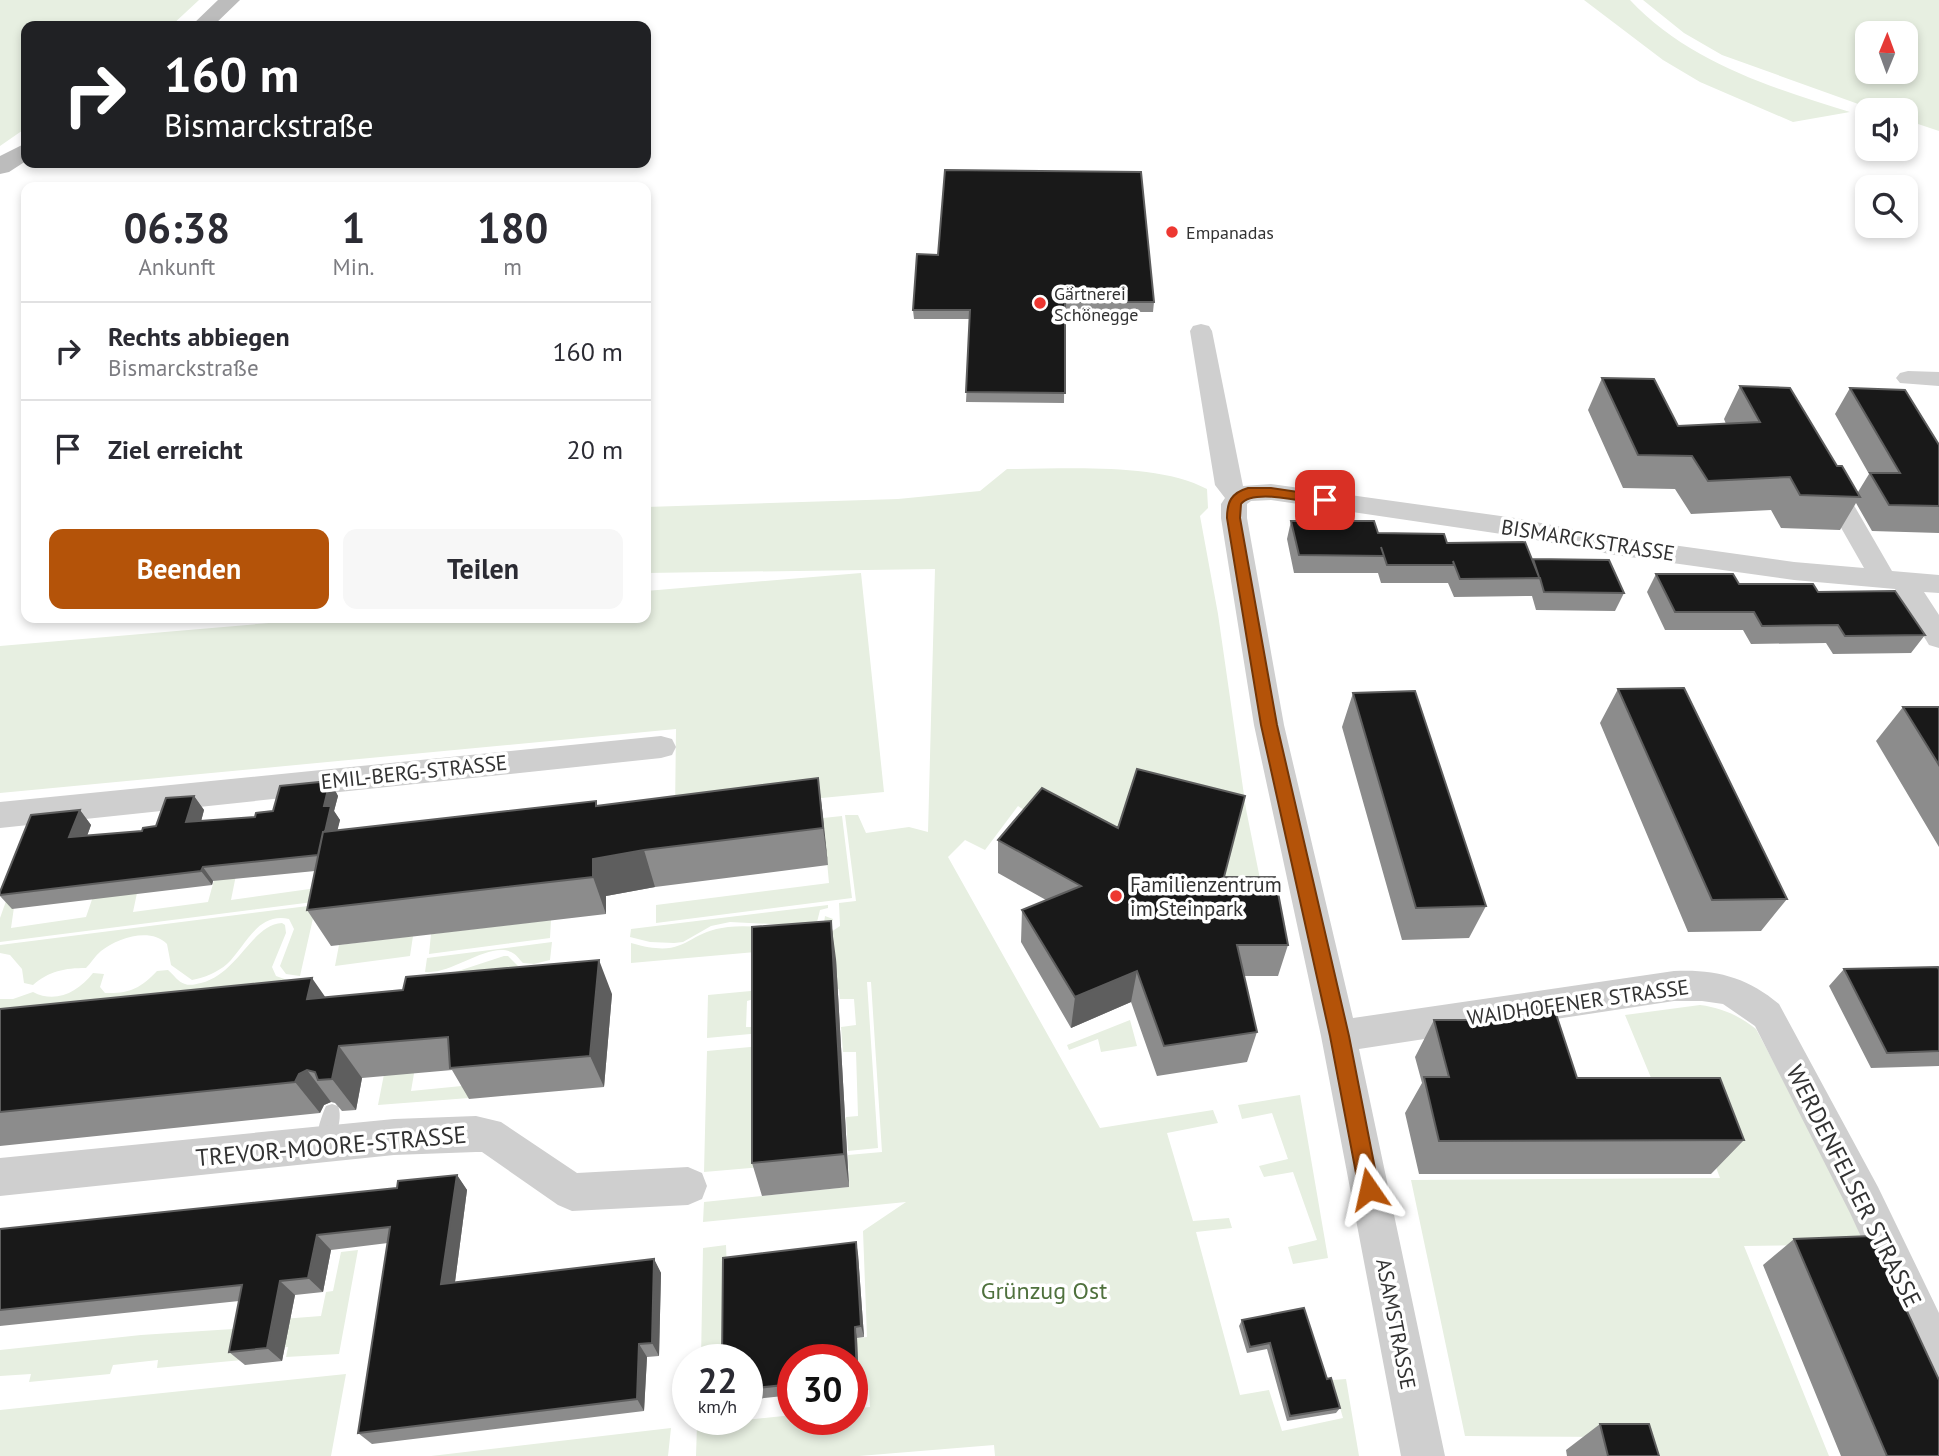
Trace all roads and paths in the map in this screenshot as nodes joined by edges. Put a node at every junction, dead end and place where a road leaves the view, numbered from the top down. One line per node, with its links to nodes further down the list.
1 (230, 0): 2 (main road)
2 (207, 21)
3 (21, 153): 4 (main road)
4 (0, 167)
5 (1201, 331): 9 (street, ASAMSTRASSE)
6 (1908, 378): 7 (street)
7 (1939, 379)
8 (1819, 466): 10 (street)
9 (1238, 497): 10 (street, BISMARCKSTRASSE); 16 (street, ASAMSTRASSE)
10 (1894, 582): 11 (street, BISMARCKSTRASSE); 12 (street)
11 (1939, 584)
12 (1939, 638)
13 (661, 747): 14 (street, EMIL-BERG-STRASSE)
14 (0, 815)
15 (1767, 1015): 16 (street, WAIDHOFENER STRASSE); 19 (street, WERDENFELSER STRASSE)
16 (1339, 1036): 20 (street, ASAMSTRASSE)
17 (0, 1177): 18 (street, TREVOR-MOORE-STRASSE)
18 (688, 1186)
19 (1939, 1358)
20 (1423, 1456)

